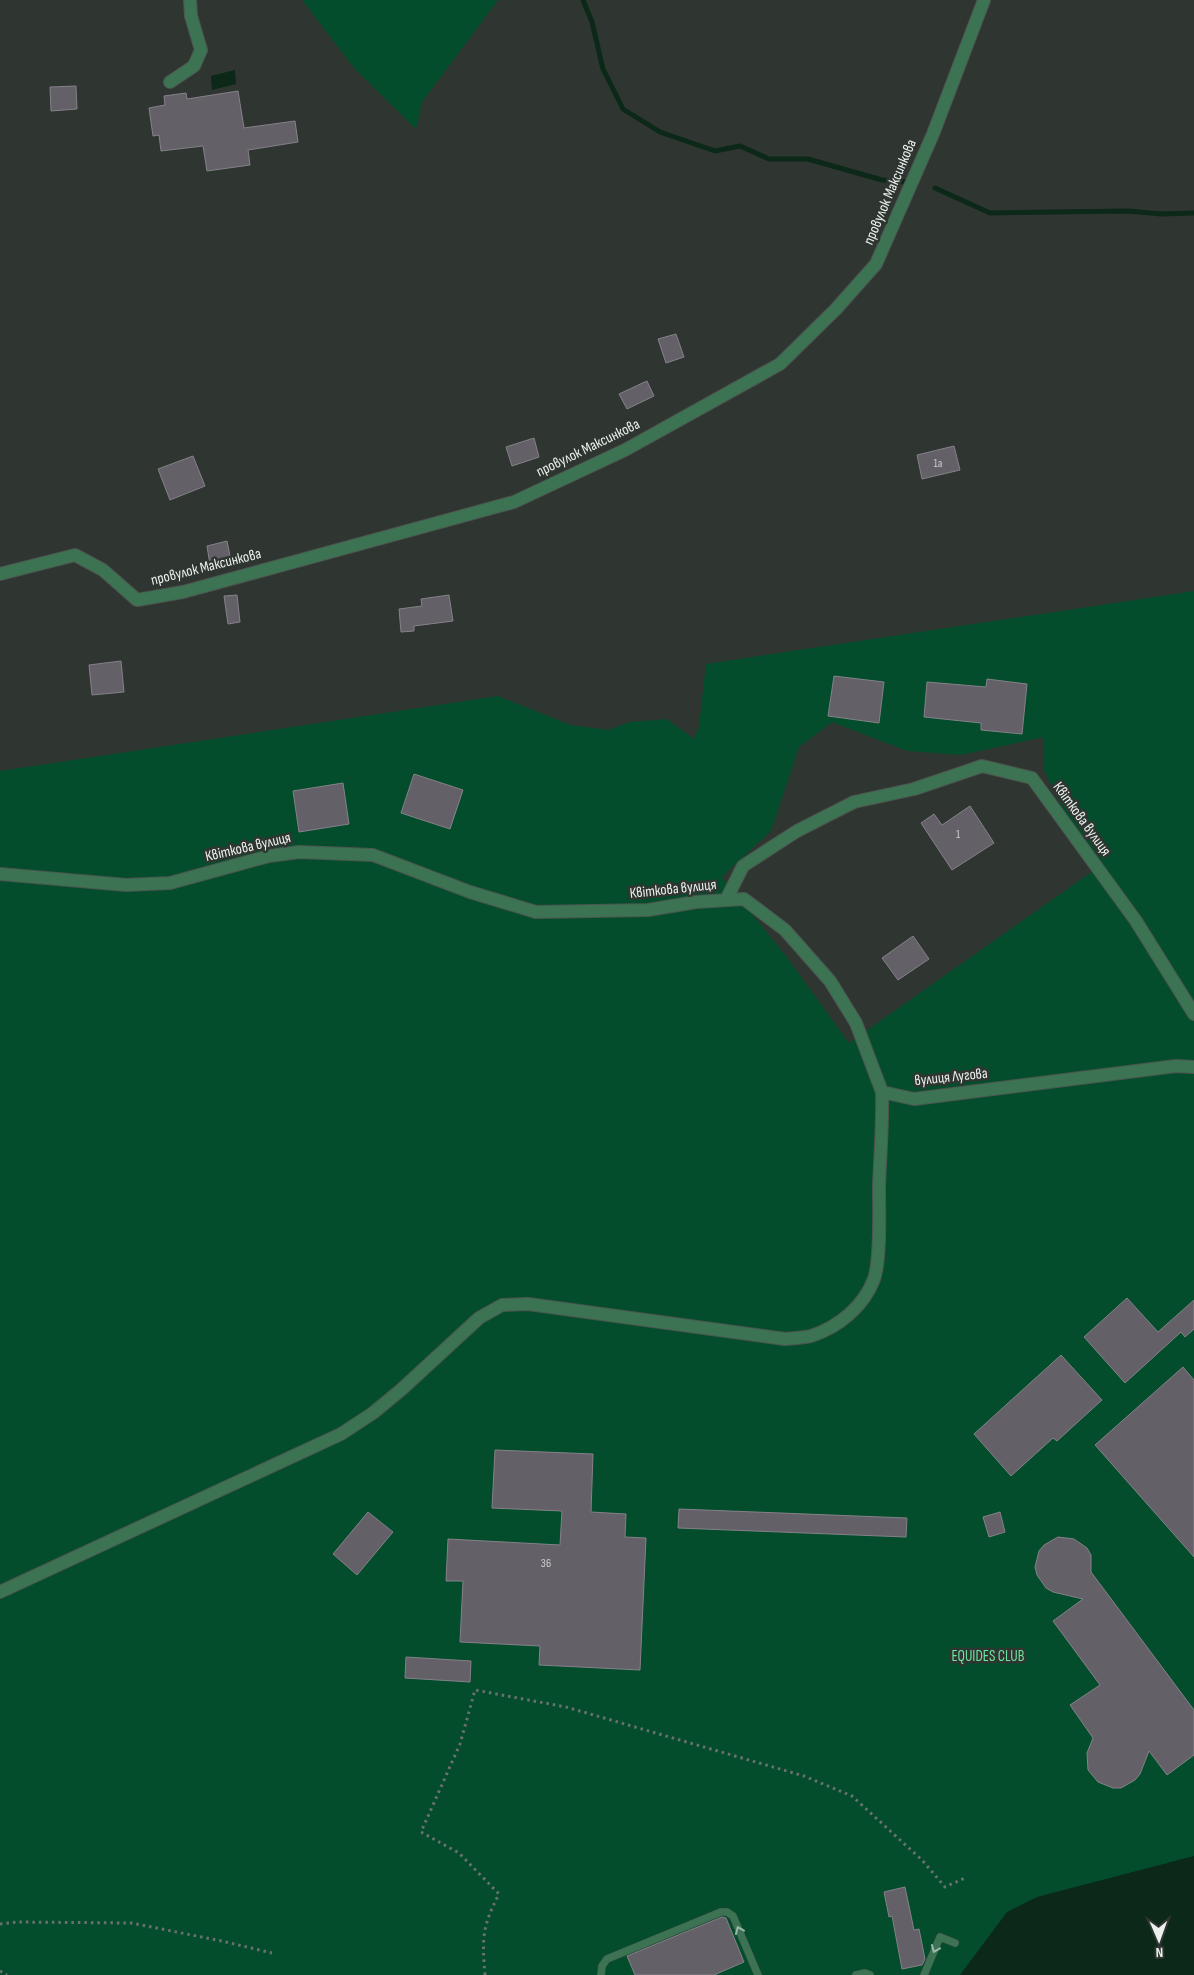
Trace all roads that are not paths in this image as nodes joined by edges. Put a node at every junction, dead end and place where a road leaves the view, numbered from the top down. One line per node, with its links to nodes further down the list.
1 (190, 0): 3 (street)
2 (984, 0): 4 (street, провулок Максинкова)
3 (170, 82)
4 (0, 574)
5 (0, 874): 6 (street, Квіткова вулиця)
6 (726, 900): 7 (street, Квіткова вулиця); 9 (street)
7 (1194, 1014)
8 (1194, 1067): 9 (street, вулиця Лугова)
9 (882, 1092): 10 (street)
10 (0, 1592)
11 (955, 1942): 16 (lane, one-way to 16)
12 (601, 1975): 13 (lane, one-way to 12)
13 (758, 1975)
14 (856, 1975): 15 (lane)
15 (870, 1975)
16 (924, 1975)

